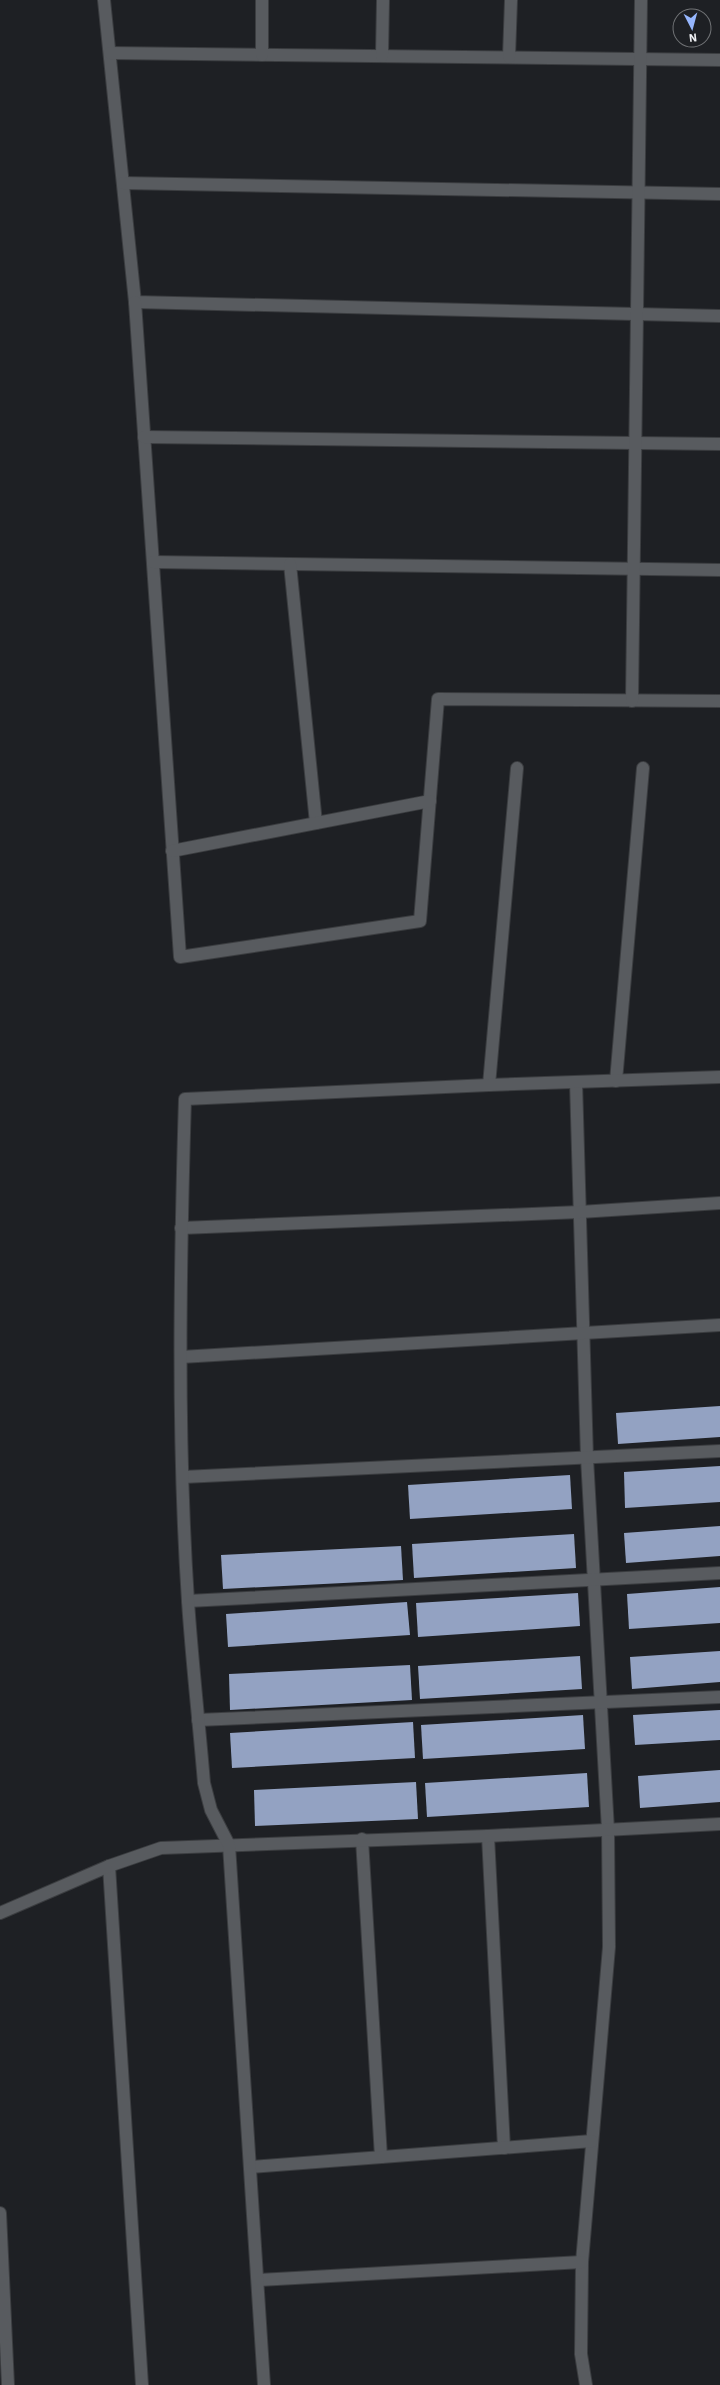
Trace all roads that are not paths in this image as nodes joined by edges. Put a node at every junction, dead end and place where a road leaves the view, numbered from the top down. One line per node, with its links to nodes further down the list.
1 (104, 0): 6 (street)
2 (262, 0): 7 (street)
3 (384, 0): 8 (street)
4 (510, 0): 9 (street)
5 (641, 0): 10 (street)
6 (110, 53): 7 (street); 12 (street)
7 (262, 55): 8 (street)
8 (382, 56): 9 (street)
9 (509, 57): 10 (street)
10 (640, 59): 11 (street); 13 (street)
11 (720, 60)
12 (123, 183): 13 (street); 15 (street)
13 (638, 192): 14 (street); 16 (street)
14 (720, 194)
15 (135, 302): 16 (street); 18 (street)
16 (637, 314): 17 (street); 19 (street)
17 (720, 316)
18 (144, 437): 19 (street); 21 (street)
19 (635, 443): 20 (street); 23 (street)
20 (720, 444)
21 (153, 562): 22 (street); 31 (street)
22 (290, 564): 23 (street); 30 (street)
23 (634, 569): 24 (street); 25 (street)
24 (720, 570)
25 (632, 701): 26 (street); 29 (street)
26 (720, 701)
27 (517, 768): 35 (street)
28 (643, 768): 33 (street)
29 (430, 801): 30 (street); 31 (street)
30 (316, 823): 31 (street)
31 (172, 851)
32 (720, 1077): 33 (street)
33 (616, 1080): 34 (street)
34 (576, 1082): 35 (street); 37 (street)
35 (489, 1085): 38 (street)
36 (720, 1203): 37 (street)
37 (580, 1212): 38 (street); 40 (street)
38 (181, 1228): 41 (street)
39 (720, 1325): 40 (street)
40 (584, 1333): 41 (street); 43 (street)
41 (181, 1357): 44 (street)
42 (720, 1451): 43 (street)
43 (587, 1458): 44 (street); 46 (street)
44 (183, 1477): 47 (street)
45 (720, 1573): 46 (street)
46 (594, 1580): 47 (street); 49 (street)
47 (188, 1601): 50 (street)
48 (720, 1697): 49 (street)
49 (601, 1702): 50 (street); 52 (street)
50 (198, 1720): 55 (street)
51 (720, 1824): 52 (street)
52 (608, 1830): 53 (street); 58 (street)
53 (488, 1836): 54 (street); 59 (street)
54 (362, 1839): 55 (street); 60 (street)
55 (229, 1845): 56 (street); 61 (street)
56 (109, 1866): 57 (street); 66 (street)
57 (0, 1913)
58 (592, 2141): 59 (street); 63 (street)
59 (504, 2148): 60 (street)
60 (381, 2157): 61 (street)
61 (251, 2166): 64 (street)
62 (0, 2213): 65 (street)
63 (582, 2262): 64 (street); 68 (street)
64 (259, 2280): 67 (street)
65 (8, 2385)
66 (142, 2385)
67 (264, 2385)
68 (586, 2385)

